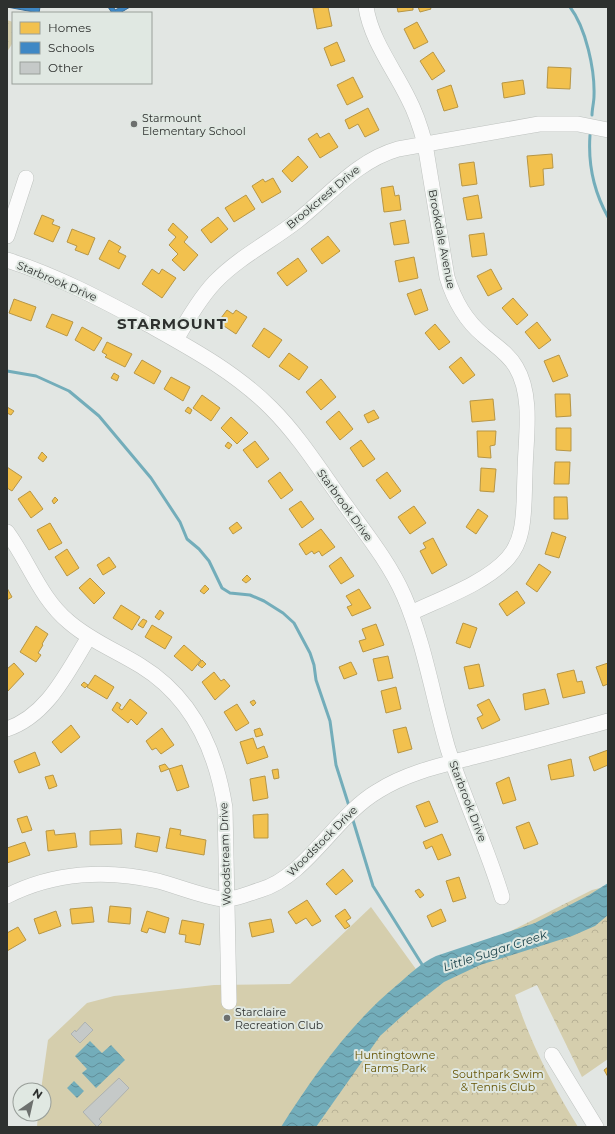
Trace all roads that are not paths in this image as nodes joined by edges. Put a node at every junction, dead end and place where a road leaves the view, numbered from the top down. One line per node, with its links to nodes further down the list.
1 (366, 7): 3 (street, Brookdale Avenue)
2 (608, 130): 3 (street, Brookcrest Drive)
3 (425, 144): 7 (street, Brookcrest Drive); 9 (street, Brookdale Avenue)
4 (26, 178): 5 (street)
5 (7, 236)
6 (7, 260): 7 (street, Starbrook Drive)
7 (176, 340): 9 (street, Starbrook Drive)
8 (7, 532): 10 (street, Woodstream Drive)
9 (411, 613): 13 (street, Starbrook Drive)
10 (89, 637): 12 (street); 16 (street, Woodstream Drive)
11 (608, 721): 13 (street, Woodstock Drive)
12 (7, 729)
13 (453, 763): 15 (street, Starbrook Drive); 16 (street, Woodstock Drive)
14 (7, 896): 16 (street)
15 (502, 897)
16 (227, 900): 17 (street, Woodstream Drive)
17 (229, 1002)
18 (552, 1055): 19 (street)
19 (596, 1127)

